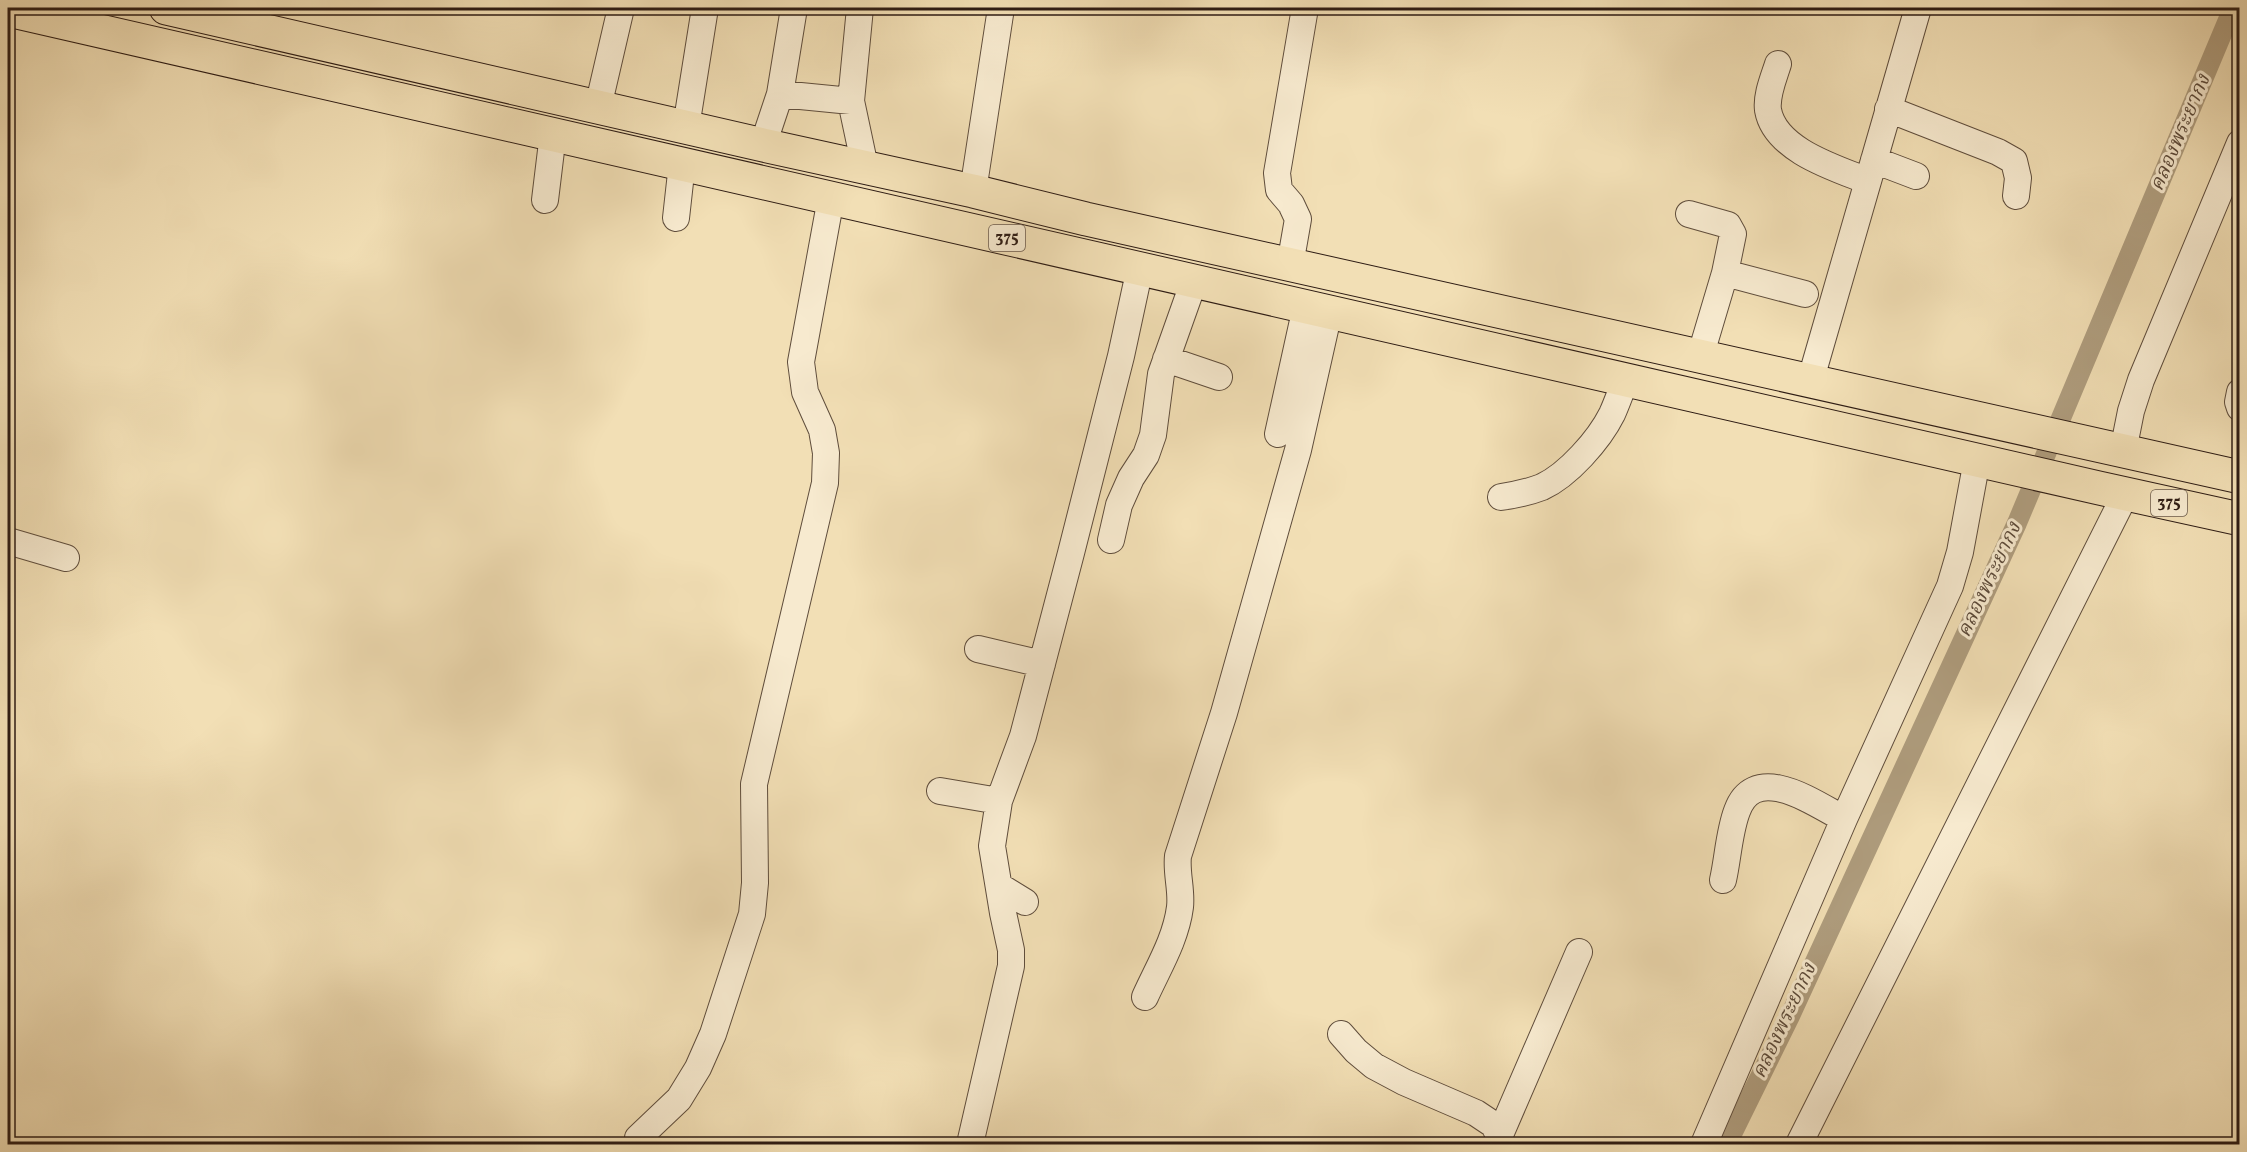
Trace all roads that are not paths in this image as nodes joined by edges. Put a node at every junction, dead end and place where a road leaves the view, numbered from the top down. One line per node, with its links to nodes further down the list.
1 (166, 8): 13 (main road, 375)
2 (621, 8): 13 (street)
3 (705, 8): 15 (street)
4 (794, 8): 11 (street)
5 (860, 8): 12 (street)
6 (1001, 8): 23 (street)
7 (1305, 8): 31 (street)
8 (1918, 8): 14 (street)
9 (8, 10): 16 (main road, 375)
10 (1778, 64): 21 (street)
11 (780, 94): 12 (street); 18 (street)
12 (851, 101): 20 (street)
13 (598, 107): 15 (main road, 375)
14 (1888, 108): 21 (street); 24 (street)
15 (686, 127): 18 (main road, 375)
16 (553, 134): 19 (main road, 375); 26 (street)
17 (2240, 143): 45 (street)
18 (763, 145): 20 (main road, 375)
19 (682, 164): 25 (main road, 375); 28 (street)
20 (865, 167): 23 (main road, 375)
21 (1871, 171): 22 (street); 41 (street)
22 (1916, 176)
23 (973, 191): 29 (main road, 375)
24 (2016, 196)
25 (831, 198): 30 (main road, 375); 65 (street)
26 (545, 200)
27 (1689, 214): 33 (street)
28 (676, 218)
29 (1086, 219): 30 (main road); 31 (main road, 375)
30 (1080, 255): 32 (main road, 375)
31 (1290, 265): 37 (main road, 375)
32 (1140, 268): 34 (main road, 375); 55 (street)
33 (1725, 273): 35 (street); 37 (street)
34 (1194, 281): 36 (main road, 375); 38 (street)
35 (1805, 294)
36 (1317, 309): 40 (main road, 375); 44 (street); 63 (street)
37 (1700, 357): 41 (main road, 375)
38 (1166, 359): 39 (street); 51 (street)
39 (1219, 377)
40 (1626, 379): 46 (main road, 375); 49 (street)
41 (1810, 382): 45 (main road, 375)
42 (2240, 392): 43 (street)
43 (2240, 408)
44 (1278, 434)
45 (2118, 450): 47 (main road, 375)
46 (1992, 463): 48 (main road, 375); 58 (street)
47 (2240, 477)
48 (2113, 491): 50 (main road, 375); 69 (street)
49 (1501, 497)
50 (2240, 519)
51 (1111, 540)
52 (8, 541): 53 (street)
53 (66, 558)
54 (978, 649): 55 (street)
55 (1042, 664): 57 (street)
56 (940, 791): 57 (street)
57 (999, 801): 60 (street)
58 (1844, 819): 59 (street); 68 (street)
59 (1724, 880)
60 (999, 886): 61 (street); 67 (street)
61 (1025, 902)
62 (1579, 952): 66 (street)
63 (1145, 997)
64 (1341, 1034): 66 (street)
65 (638, 1138)
66 (1497, 1140)
67 (970, 1144)
68 (1704, 1144)
69 (1799, 1144)

